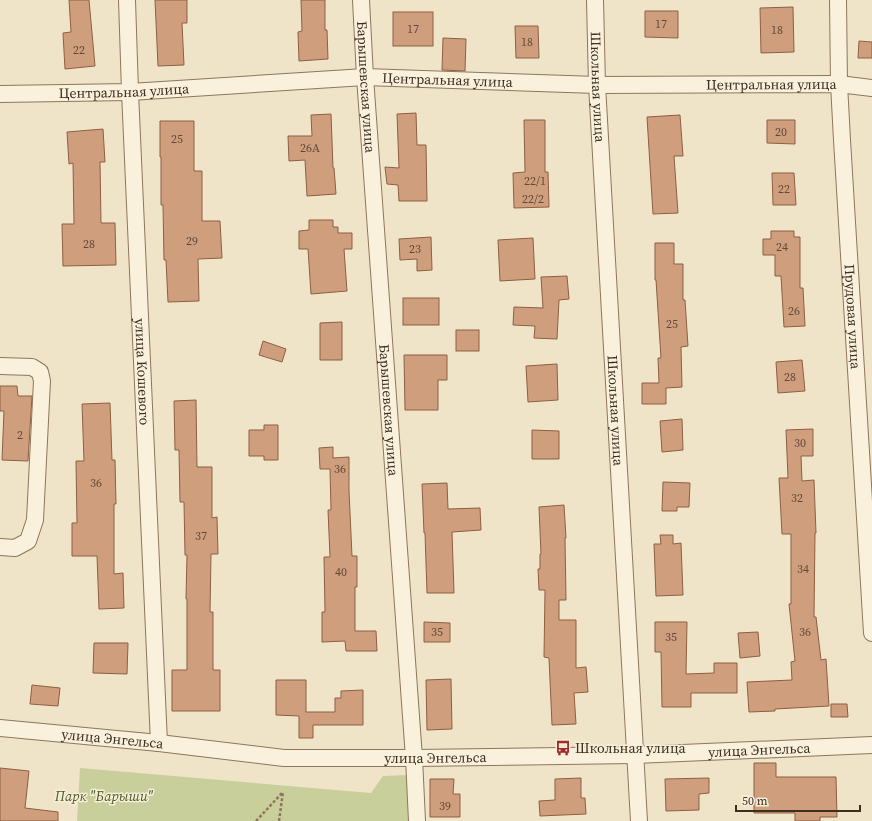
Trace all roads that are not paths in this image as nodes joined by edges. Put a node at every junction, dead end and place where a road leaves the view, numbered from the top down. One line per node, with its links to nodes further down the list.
1 (127, 0): 9 (street, улица Кошевого)
2 (362, 0): 5 (street, Барышевская улица)
3 (595, 0): 7 (street, Школьная улица)
4 (838, 0): 6 (street, Прудовая улица)
5 (365, 78): 7 (street, Центральная улица); 9 (street, Центральная улица); 18 (street, Барышевская улица)
6 (839, 84): 7 (street, Центральная улица); 8 (street, Центральная улица); 13 (street, Прудовая улица)
7 (596, 85): 17 (street, Школьная улица)
8 (872, 88)
9 (130, 92): 10 (street, Центральная улица); 15 (street, улица Кошевого)
10 (0, 94)
11 (0, 366): 12 (street)
12 (0, 547)
13 (872, 633)
14 (0, 728): 15 (street, улица Энгельса)
15 (159, 743): 18 (street, улица Энгельса)
16 (872, 745): 17 (street, улица Энгельса)
17 (635, 755): 18 (street, улица Энгельса); 20 (street, Школьная улица)
18 (414, 758): 19 (street, Барышевская улица)
19 (417, 821)
20 (639, 821)

